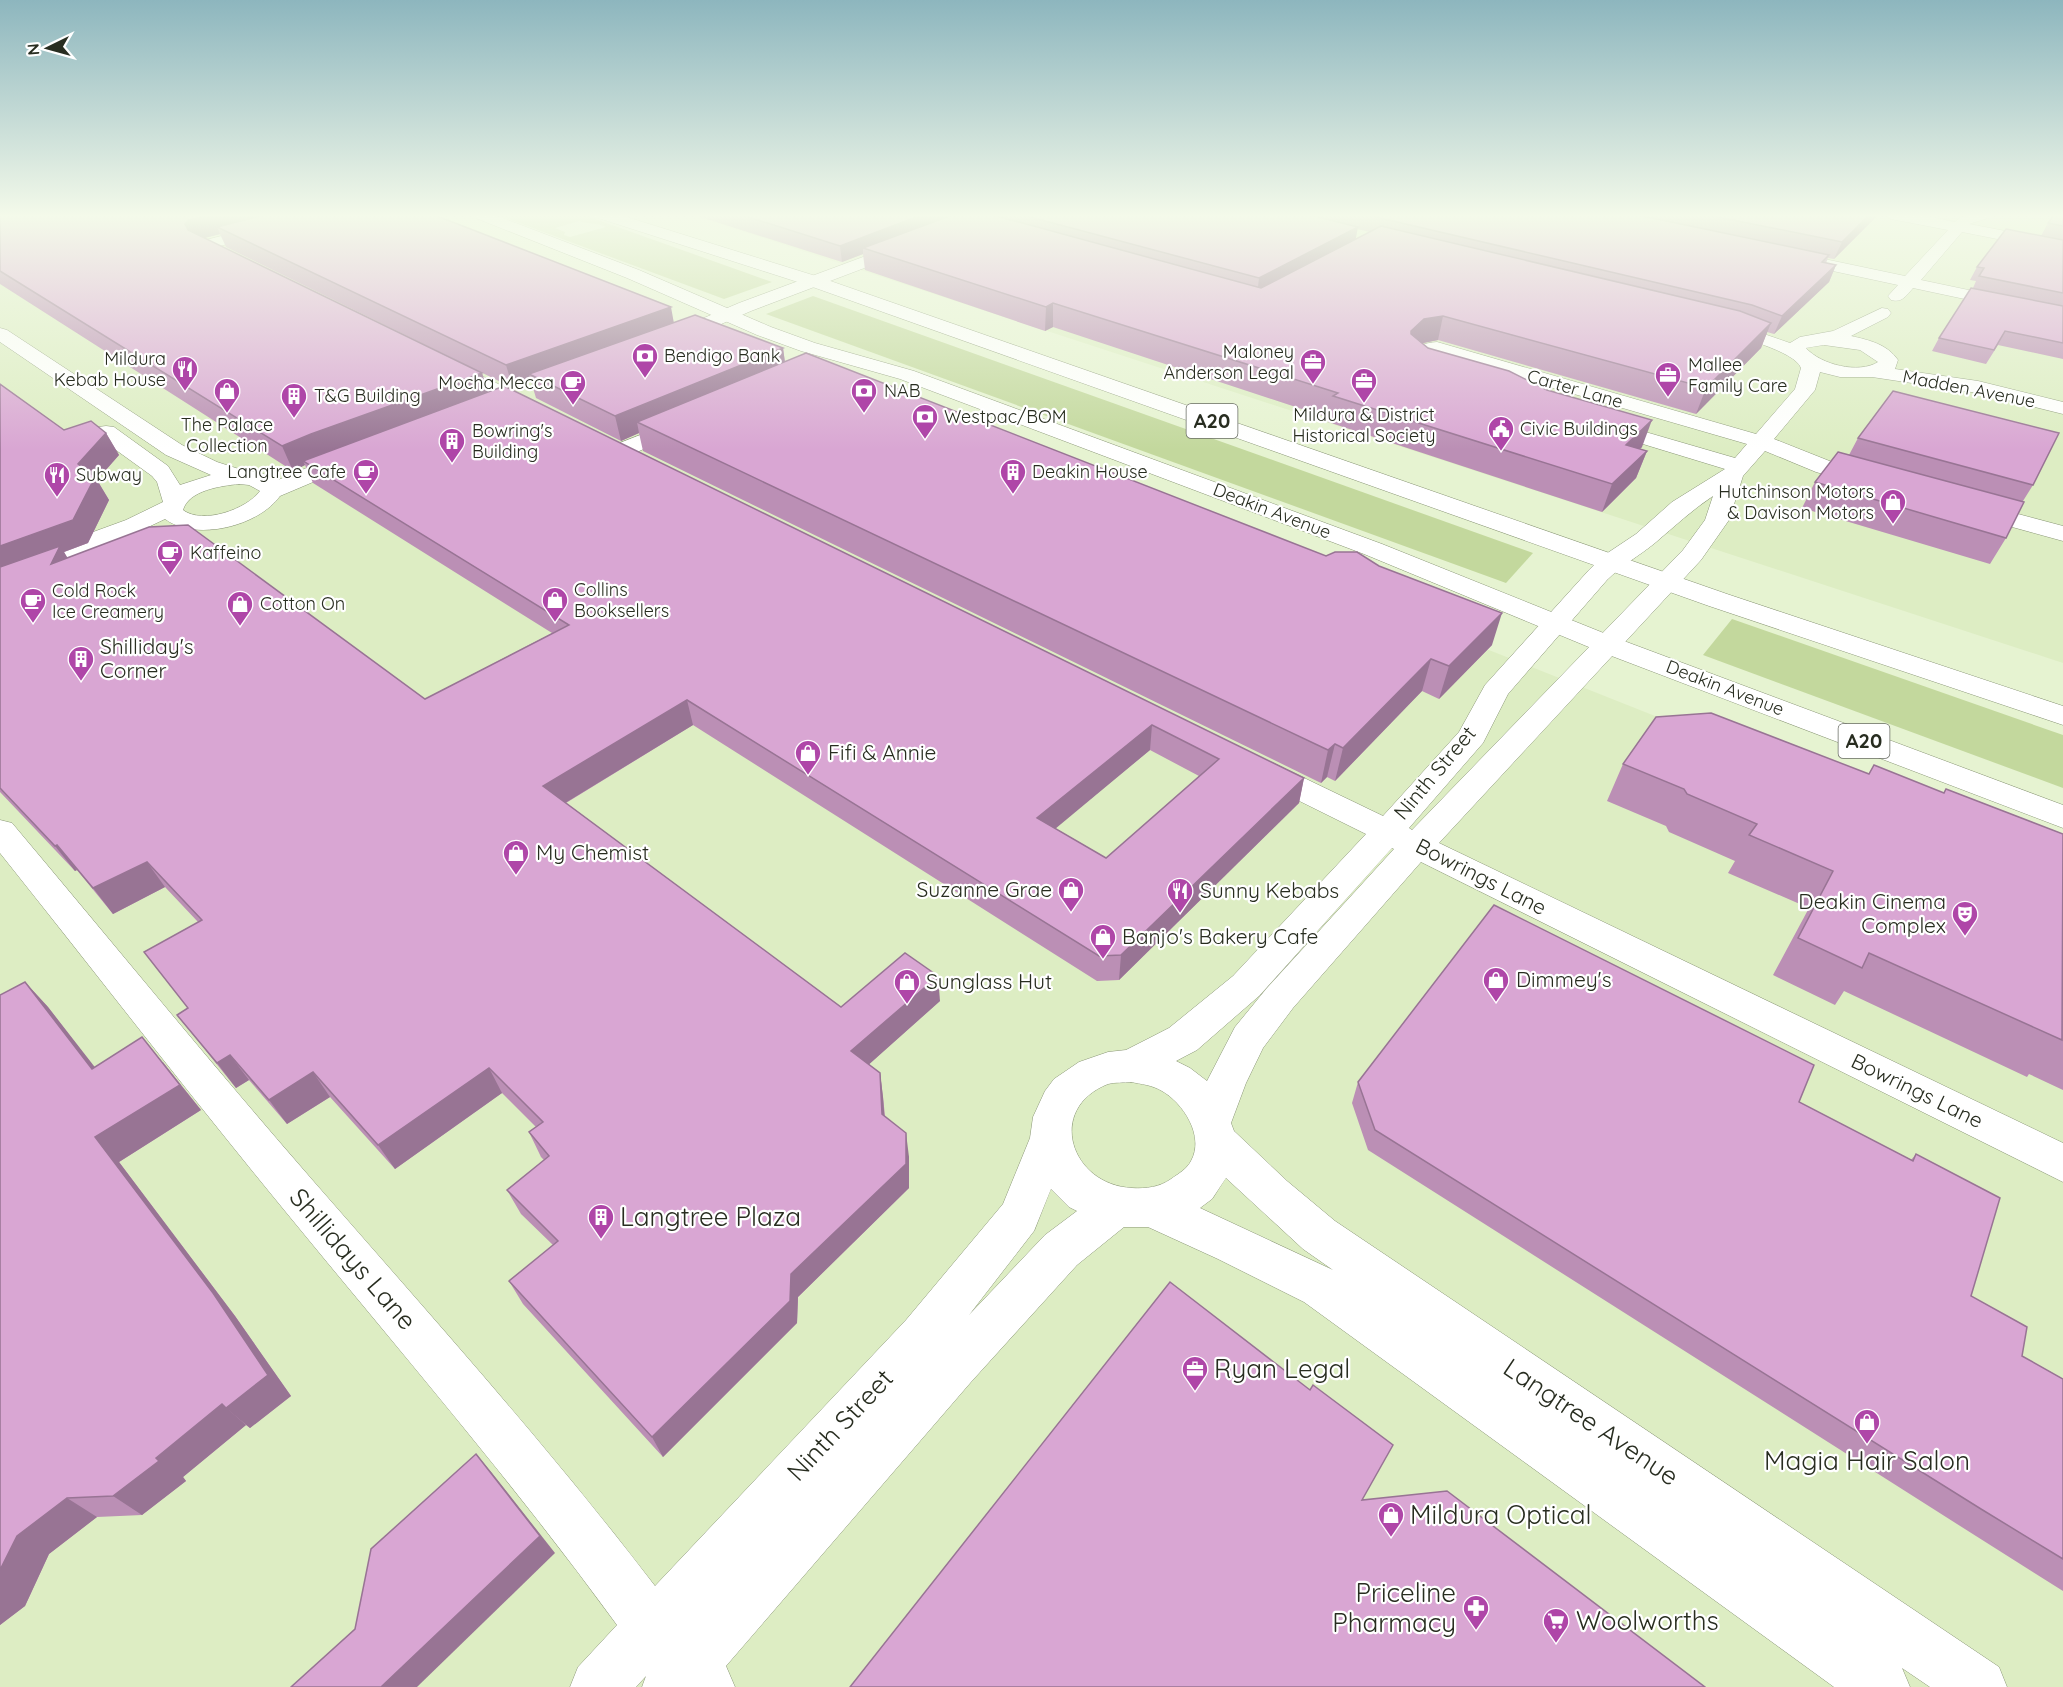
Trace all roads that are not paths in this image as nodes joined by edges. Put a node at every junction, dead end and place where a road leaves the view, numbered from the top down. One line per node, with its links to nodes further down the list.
1 (675, 293): 7 (main road, Deakin Avenue / A20)
2 (782, 293): 7 (main road)
3 (846, 293): 36 (main road, A20)
4 (1900, 293): 6 (main road)
5 (1956, 293): 8 (main road)
6 (1882, 313): 12 (main road); 17 (main road)
7 (724, 315): 13 (main road); 40 (main road, Deakin Avenue / A20)
8 (2063, 315)
9 (1704, 321): 10 (main road)
10 (1737, 329): 12 (main road); 16 (main road)
11 (0, 334): 30 (main road)
12 (1821, 339): 16 (main road); 17 (main road)
13 (649, 342)
14 (425, 354): 23 (main road)
15 (0, 357): 18 (main road)
16 (1805, 358): 17 (main road); 20 (main road)
17 (1878, 364): 20 (main road); 21 (main road, Madden Avenue)
18 (26, 376)
19 (1510, 390): 26 (main road, Carter Lane)
20 (1805, 390): 26 (main road, Ninth Street)
21 (2063, 408)
22 (706, 414): 28 (main road)
23 (556, 420)
24 (93, 422): 33 (main road)
25 (1589, 422): 29 (main road, Carter Lane)
26 (1761, 442): 29 (main road, Ninth Street); 31 (main road, Carter Lane)
27 (370, 445): 30 (main road)
28 (651, 467)
29 (1736, 470): 36 (main road, Ninth Street); 38 (main road, Ninth Street)
30 (255, 482): 33 (main road); 34 (main road)
31 (1893, 486)
32 (1949, 502): 35 (main road)
33 (173, 503): 34 (main road); 37 (main road)
34 (197, 522): 39 (main road)
35 (2063, 534)
36 (1612, 561): 38 (main road, A20); 40 (main road, Ninth Street)
37 (0, 575)
38 (1668, 581): 41 (main road, Ninth Street); 42 (main road, A20)
39 (0, 587)
40 (1554, 623): 41 (main road, Deakin Avenue / A20); 45 (main road, Ninth Street)
41 (1606, 644): 44 (main road, Deakin Avenue / A20); 47 (main road, Ninth Street)
42 (2063, 716)
43 (1238, 758): 45 (main road, Bowrings Lane)
44 (2063, 817)
45 (1387, 830): 47 (main road, Bowrings Lane); 48 (main road, Ninth Street)
46 (0, 831): 53 (main road, Shillidays Lane)
47 (1417, 845): 49 (main road, Ninth Street); 51 (main road, Bowrings Lane)
48 (1131, 1066): 49 (main road); 50 (main road)
49 (1214, 1130): 52 (main road); 57 (main road, Langtree Avenue)
50 (1050, 1140): 52 (main road); 53 (main road, Ninth Street)
51 (2063, 1163)
52 (1135, 1208): 54 (main road, Ninth Street); 56 (main road, Langtree Avenue)
53 (652, 1627): 54 (main road, Shillidays Lane); 55 (main road, Ninth Street)
54 (689, 1680)
55 (598, 1687)
56 (1882, 1687)
57 (1979, 1687)

